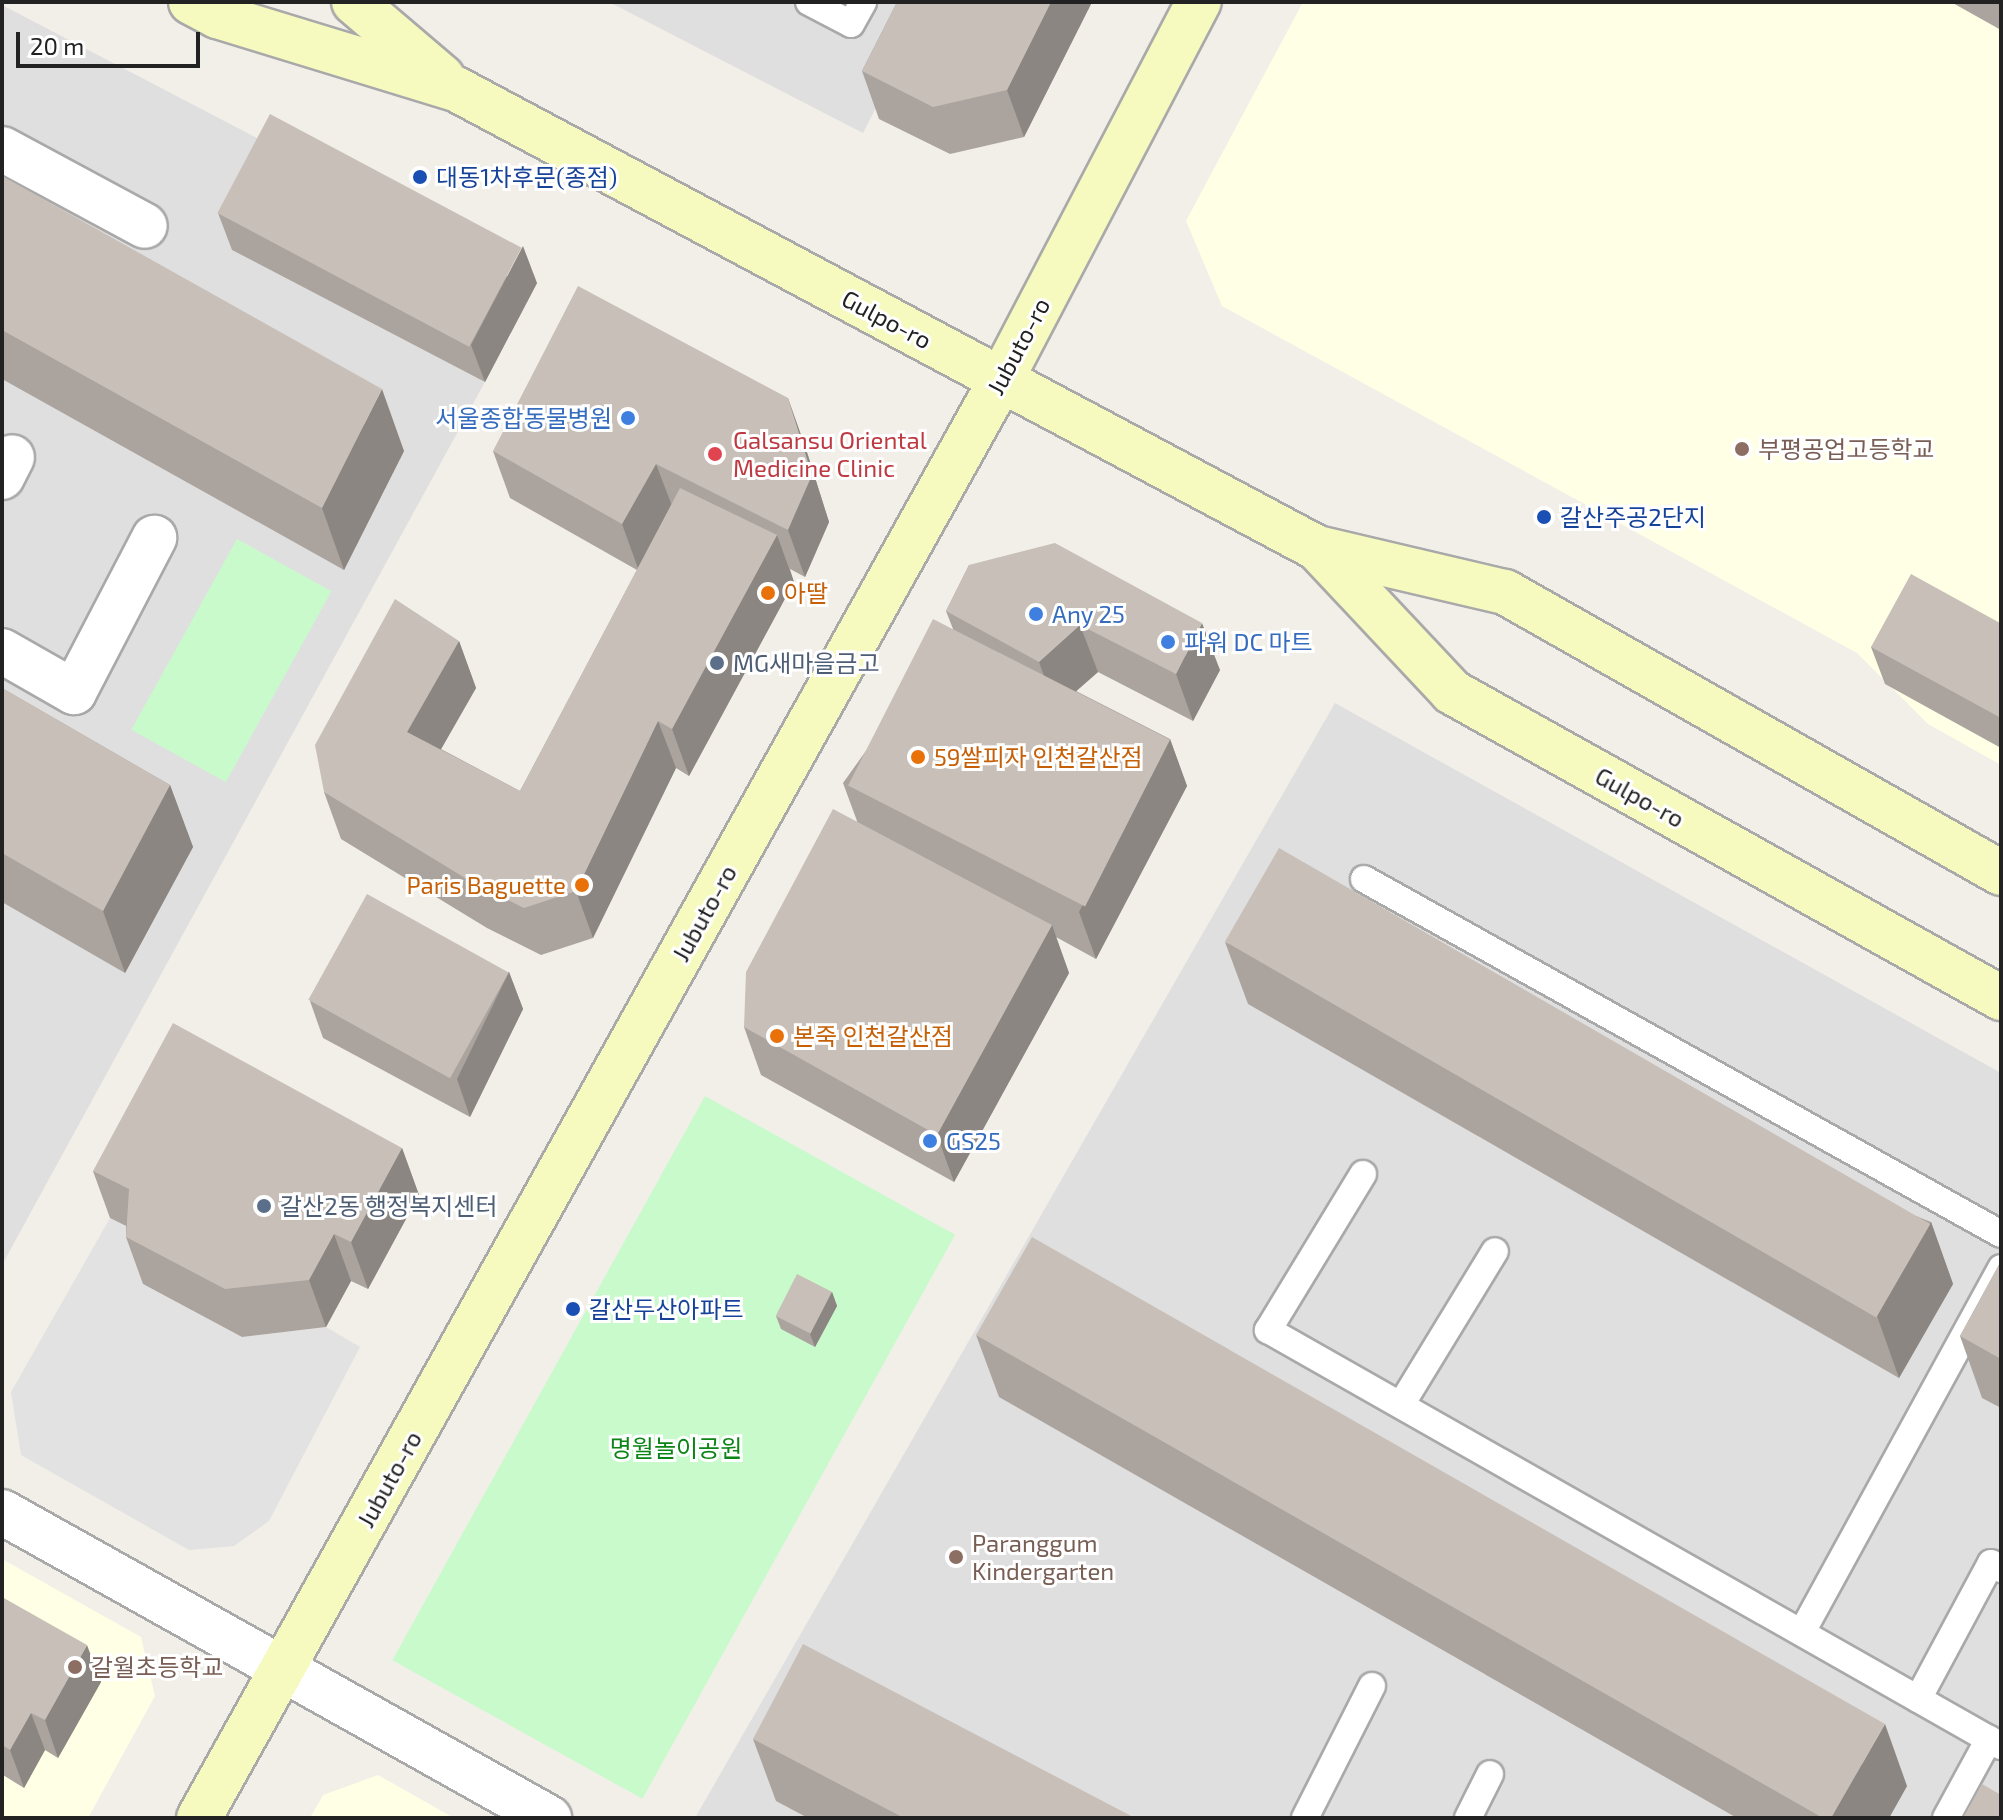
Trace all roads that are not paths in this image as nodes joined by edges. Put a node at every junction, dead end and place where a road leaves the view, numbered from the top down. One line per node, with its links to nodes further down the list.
1 (191, 2): 6 (main road, Gulpo-ro)
2 (354, 2): 6 (main road, Gulpo-ro)
3 (809, 2): 4 (lane)
4 (863, 2)
5 (1199, 2): 9 (main road, Jubuto-ro)
6 (456, 89): 9 (main road, Gulpo-ro)
7 (2, 149): 8 (street)
8 (145, 226)
9 (1001, 380): 11 (main road, Gulpo-ro); 24 (main road, Jubuto-ro)
10 (154, 538): 12 (street)
11 (1317, 548): 13 (main road, Gulpo-ro); 15 (main road, Gulpo-ro)
12 (2, 651)
13 (2001, 873)
14 (1364, 879): 17 (lane)
15 (2001, 998)
16 (1363, 1174): 20 (lane)
17 (2001, 1234)
18 (1495, 1251): 20 (lane)
19 (2001, 1268): 23 (lane)
20 (1401, 1405): 23 (lane)
21 (2, 1512): 24 (street)
22 (2001, 1569): 26 (lane)
23 (1802, 1632): 26 (lane)
24 (282, 1670): 29 (main road, Jubuto-ro); 30 (street)
25 (1372, 1686): 31 (lane)
26 (1918, 1699): 27 (lane)
27 (1995, 1743): 33 (lane)
28 (1490, 1774): 32 (lane)
29 (199, 1818)
30 (549, 1818)
31 (1305, 1818)
32 (1468, 1818)
33 (1946, 1818)

